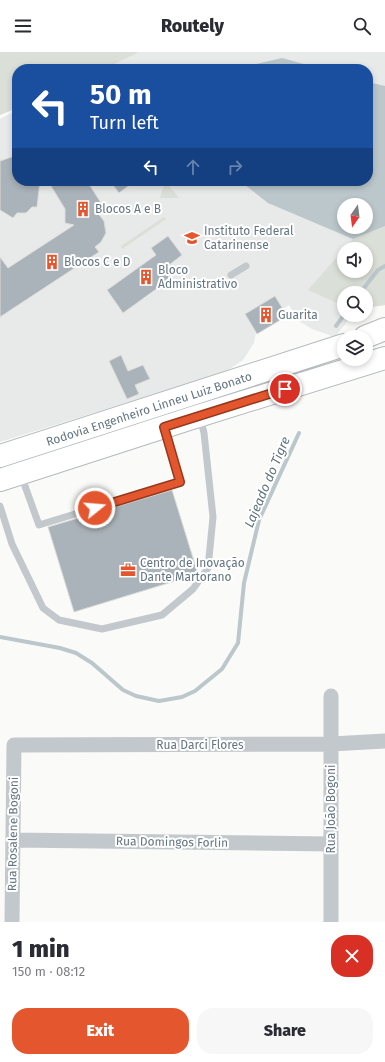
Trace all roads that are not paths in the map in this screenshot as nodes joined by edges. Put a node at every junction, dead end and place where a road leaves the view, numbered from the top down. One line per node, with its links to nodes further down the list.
1 (246, 266): 2 (lane)
2 (231, 275)
3 (385, 329): 4 (main road)
4 (373, 334)
5 (337, 347): 9 (main road, Rodovia Engenheiro Linneu Luiz Bonato)
6 (385, 358): 7 (main road, Rodovia Engenheiro Linneu Luiz Bonato)
7 (199, 415): 8 (main road, Rodovia Engenheiro Linneu Luiz Bonato); 12 (lane)
8 (164, 427): 10 (main road, Rodovia Engenheiro Linneu Luiz Bonato); 10 (lane)
9 (0, 456)
10 (21, 474): 11 (main road, Rodovia Engenheiro Linneu Luiz Bonato)
11 (0, 480)
12 (0, 506)
13 (331, 696): 15 (street, Rua João Bogoni)
14 (385, 741): 15 (street, Rua Darci Flores)
15 (331, 744): 16 (street, Rua Darci Flores); 18 (street, Rua João Bogoni)
16 (14, 745): 17 (street, Rua Rosalene Bogoni)
17 (13, 840): 18 (street, Rua Domingos Forlin); 19 (street, Rua Rosalene Bogoni)
18 (331, 844): 20 (street, Rua João Bogoni)
19 (12, 922)
20 (331, 922)

